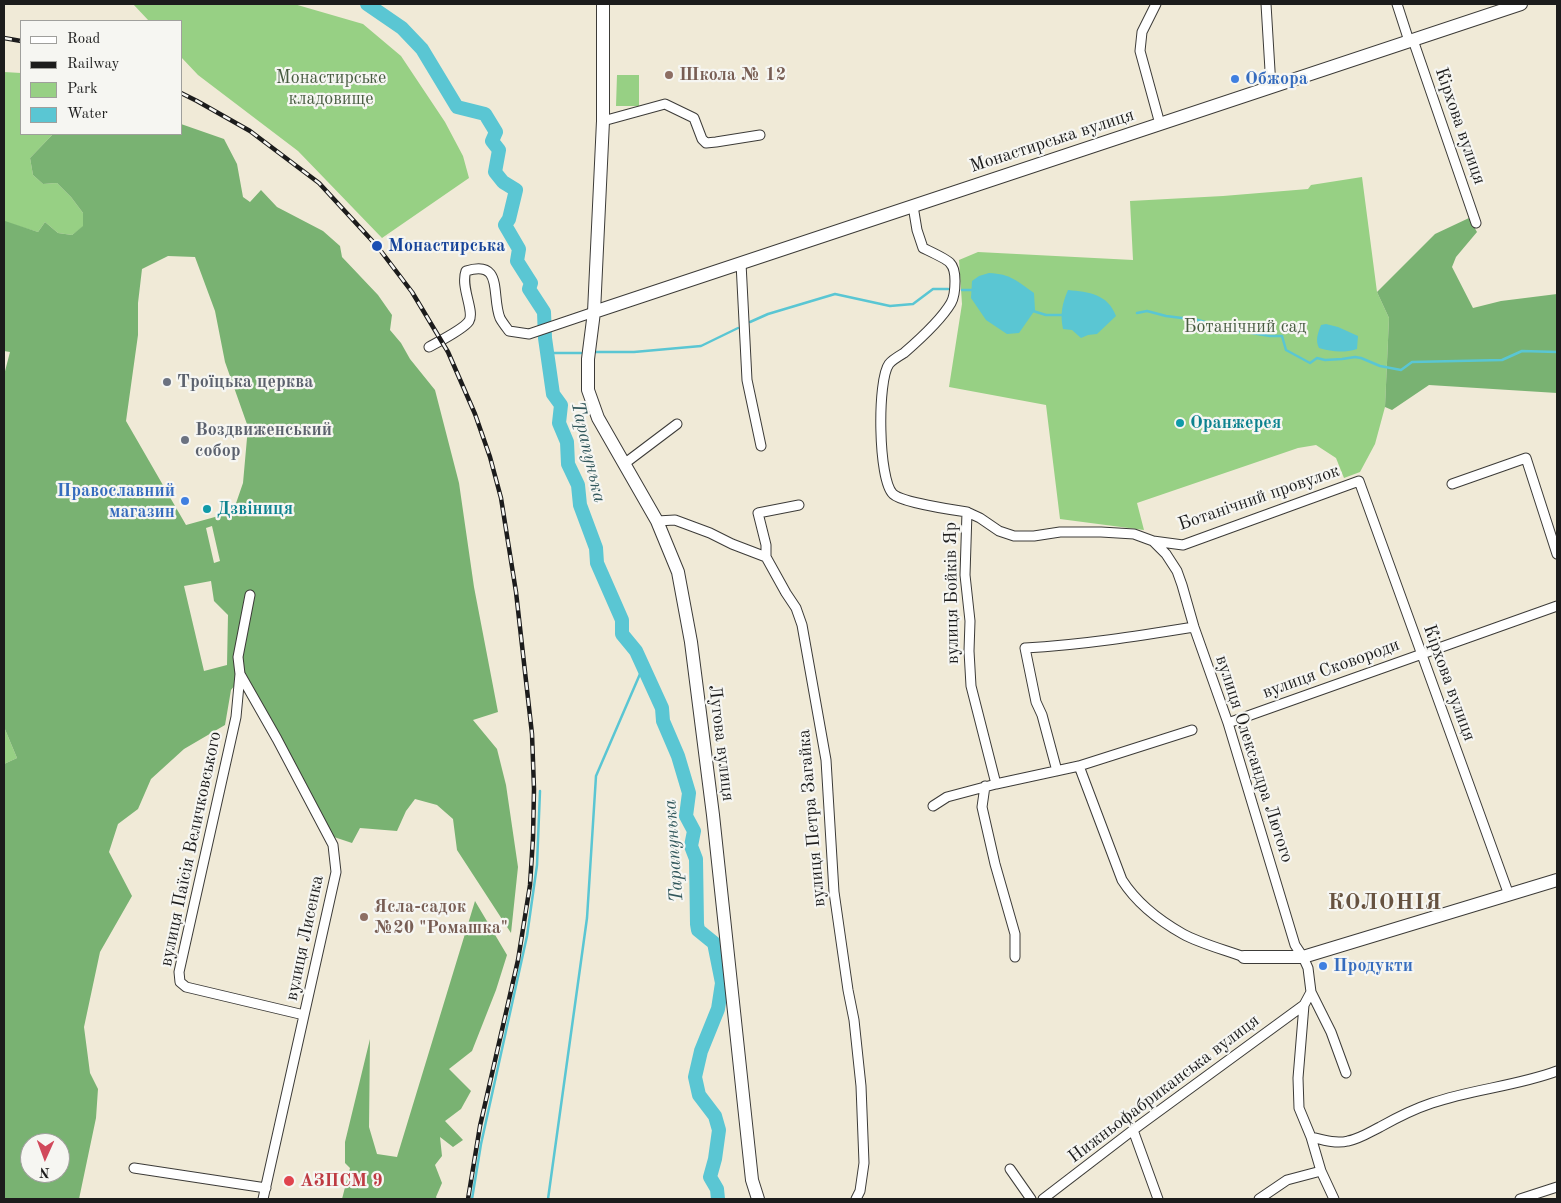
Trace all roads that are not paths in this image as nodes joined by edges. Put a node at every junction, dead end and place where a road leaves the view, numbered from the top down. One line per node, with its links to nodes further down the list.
1 (604, 4): 8 (street, Лугова вулиця)
2 (1156, 4): 9 (street)
3 (1266, 4): 7 (street)
4 (1397, 4): 6 (street, Кірхова вулиця)
5 (1521, 4): 6 (street, Монастирська вулиця)
6 (1411, 40): 7 (street, Монастирська вулиця); 12 (street, Кірхова вулиця)
7 (1271, 87): 9 (street, Монастирська вулиця)
8 (603, 121): 10 (street); 14 (street, Лугова вулиця)
9 (1160, 124): 11 (street, Монастирська вулиця)
10 (760, 134)
11 (913, 206): 13 (street, Монастирська вулиця); 22 (street, вулиця Бойків Яр)
12 (1476, 223)
13 (741, 263): 14 (street, Монастирська вулиця); 17 (street)
14 (594, 312): 15 (street); 18 (street, Лугова вулиця)
15 (429, 347)
16 (677, 424): 18 (street)
17 (761, 446)
18 (624, 464): 23 (street, Лугова вулиця)
19 (1359, 481): 24 (street, Ботанічний провулок); 30 (street, Кірхова вулиця)
20 (1452, 484): 25 (street)
21 (799, 505): 26 (street)
22 (967, 512): 24 (street, Ботанічний провулок); 36 (street, вулиця Бойків Яр)
23 (657, 521): 26 (street); 57 (street, Лугова вулиця)
24 (1153, 541): 29 (street, вулиця Олександра Лютого)
25 (1557, 554)
26 (766, 557): 58 (street, вулиця Петра Загайка)
27 (250, 595): 31 (street, вулиця Паїсія Величковського)
28 (1557, 606): 30 (street, вулиця Сковороди)
29 (1194, 627): 32 (street, вулиця Олександра Лютого); 35 (street)
30 (1422, 654): 32 (street, вулиця Сковороди); 40 (street, Кірхова вулиця)
31 (240, 674): 46 (street, вулиця Лисенка); 46 (street, вулиця Паїсія Величковського)
32 (1228, 723): 42 (street, вулиця Олександра Лютого)
33 (1192, 730): 34 (street)
34 (1079, 766): 35 (street); 41 (street)
35 (1057, 771): 36 (street)
36 (996, 784): 37 (street)
37 (985, 786): 38 (street); 43 (street)
38 (933, 806)
39 (1557, 880): 40 (street)
40 (1509, 895): 42 (street)
41 (1244, 956): 42 (street)
42 (1303, 957): 44 (street, вулиця Олександра Лютого)
43 (1015, 958)
44 (1311, 992): 45 (street); 48 (street, вулиця Олександра Лютого)
45 (1304, 1005): 49 (street, Нижньофабриканська вулиця); 50 (street)
46 (304, 1015): 55 (street, вулиця Лисенка)
47 (1557, 1071): 50 (street)
48 (1346, 1073)
49 (1134, 1130): 60 (street, Нижньофабриканська вулиця); 61 (street)
50 (1311, 1137): 53 (street)
51 (134, 1168): 55 (street)
52 (1010, 1169): 59 (street)
53 (1321, 1171): 62 (street); 63 (street)
54 (1557, 1187): 64 (street)
55 (266, 1188): 56 (street, вулиця Лисенка)
56 (263, 1199)
57 (758, 1199)
58 (856, 1199)
59 (1031, 1199)
60 (1043, 1199)
61 (1158, 1199)
62 (1259, 1199)
63 (1334, 1199)
64 (1520, 1199)

